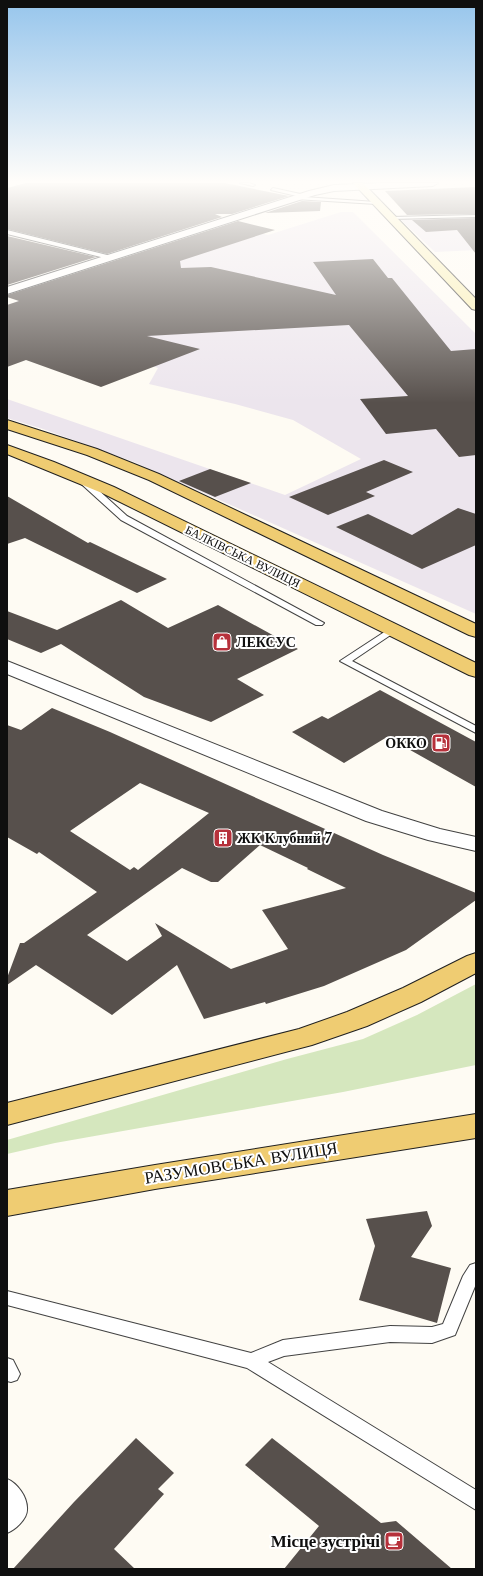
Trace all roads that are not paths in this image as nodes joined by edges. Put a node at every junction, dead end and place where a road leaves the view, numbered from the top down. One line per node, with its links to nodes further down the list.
1 (99, 257): 4 (lane)
2 (111, 257): 4 (street)
3 (428, 257): 6 (main road)
4 (106, 258): 5 (street)
5 (7, 291)
6 (476, 306)
7 (7, 424): 12 (main road)
8 (7, 450): 9 (main road, БАЛКІВСЬКА ВУЛИЦЯ)
9 (79, 478): 10 (lane); 11 (main road, БАЛКІВСЬКА ВУЛИЦЯ)
10 (319, 624)
11 (392, 630): 14 (main road, БАЛКІВСЬКА ВУЛИЦЯ); 15 (lane)
12 (476, 631)
13 (7, 666): 16 (street)
14 (476, 671)
15 (476, 730)
16 (476, 844)
17 (476, 962): 18 (main road)
18 (7, 1114)
19 (476, 1126): 20 (main road, РАЗУМОВСЬКА ВУЛИЦЯ)
20 (7, 1203)
21 (476, 1270): 23 (lane)
22 (8, 1302): 23 (lane)
23 (251, 1361): 25 (lane)
24 (7, 1488): 26 (lane)
25 (476, 1501)
26 (7, 1524)

